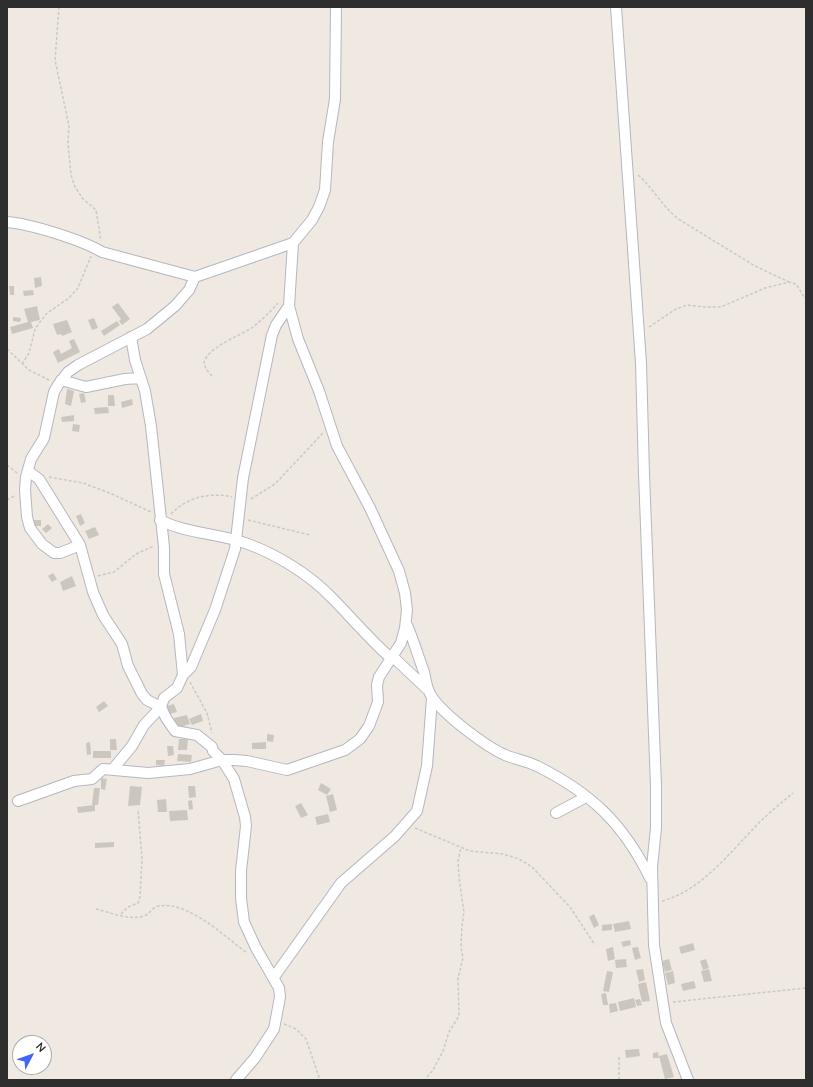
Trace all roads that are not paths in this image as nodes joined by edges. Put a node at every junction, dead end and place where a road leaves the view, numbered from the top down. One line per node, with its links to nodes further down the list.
1 (336, 7): 4 (street)
2 (616, 7): 25 (street)
3 (7, 222): 5 (street)
4 (293, 243): 5 (street); 6 (street)
5 (195, 277): 7 (street)
6 (289, 306): 12 (street); 14 (street)
7 (131, 337): 8 (street); 9 (street)
8 (141, 378): 9 (street); 11 (street)
9 (60, 382): 10 (street)
10 (28, 471): 13 (street); 13 (street)
11 (161, 520): 12 (street); 16 (street)
12 (236, 540): 15 (street); 16 (street)
13 (80, 545): 19 (street)
14 (406, 623): 15 (street); 17 (street)
15 (392, 658): 17 (street); 20 (street)
16 (184, 674): 19 (street)
17 (427, 689): 18 (street)
18 (432, 698): 22 (street); 26 (street)
19 (161, 706): 20 (street); 21 (street)
20 (222, 760): 21 (street); 26 (street)
21 (112, 770): 23 (street)
22 (586, 797): 24 (street); 25 (street)
23 (18, 801)
24 (556, 813)
25 (653, 884): 28 (street)
26 (274, 977): 27 (street)
27 (236, 1080)
28 (688, 1080)

